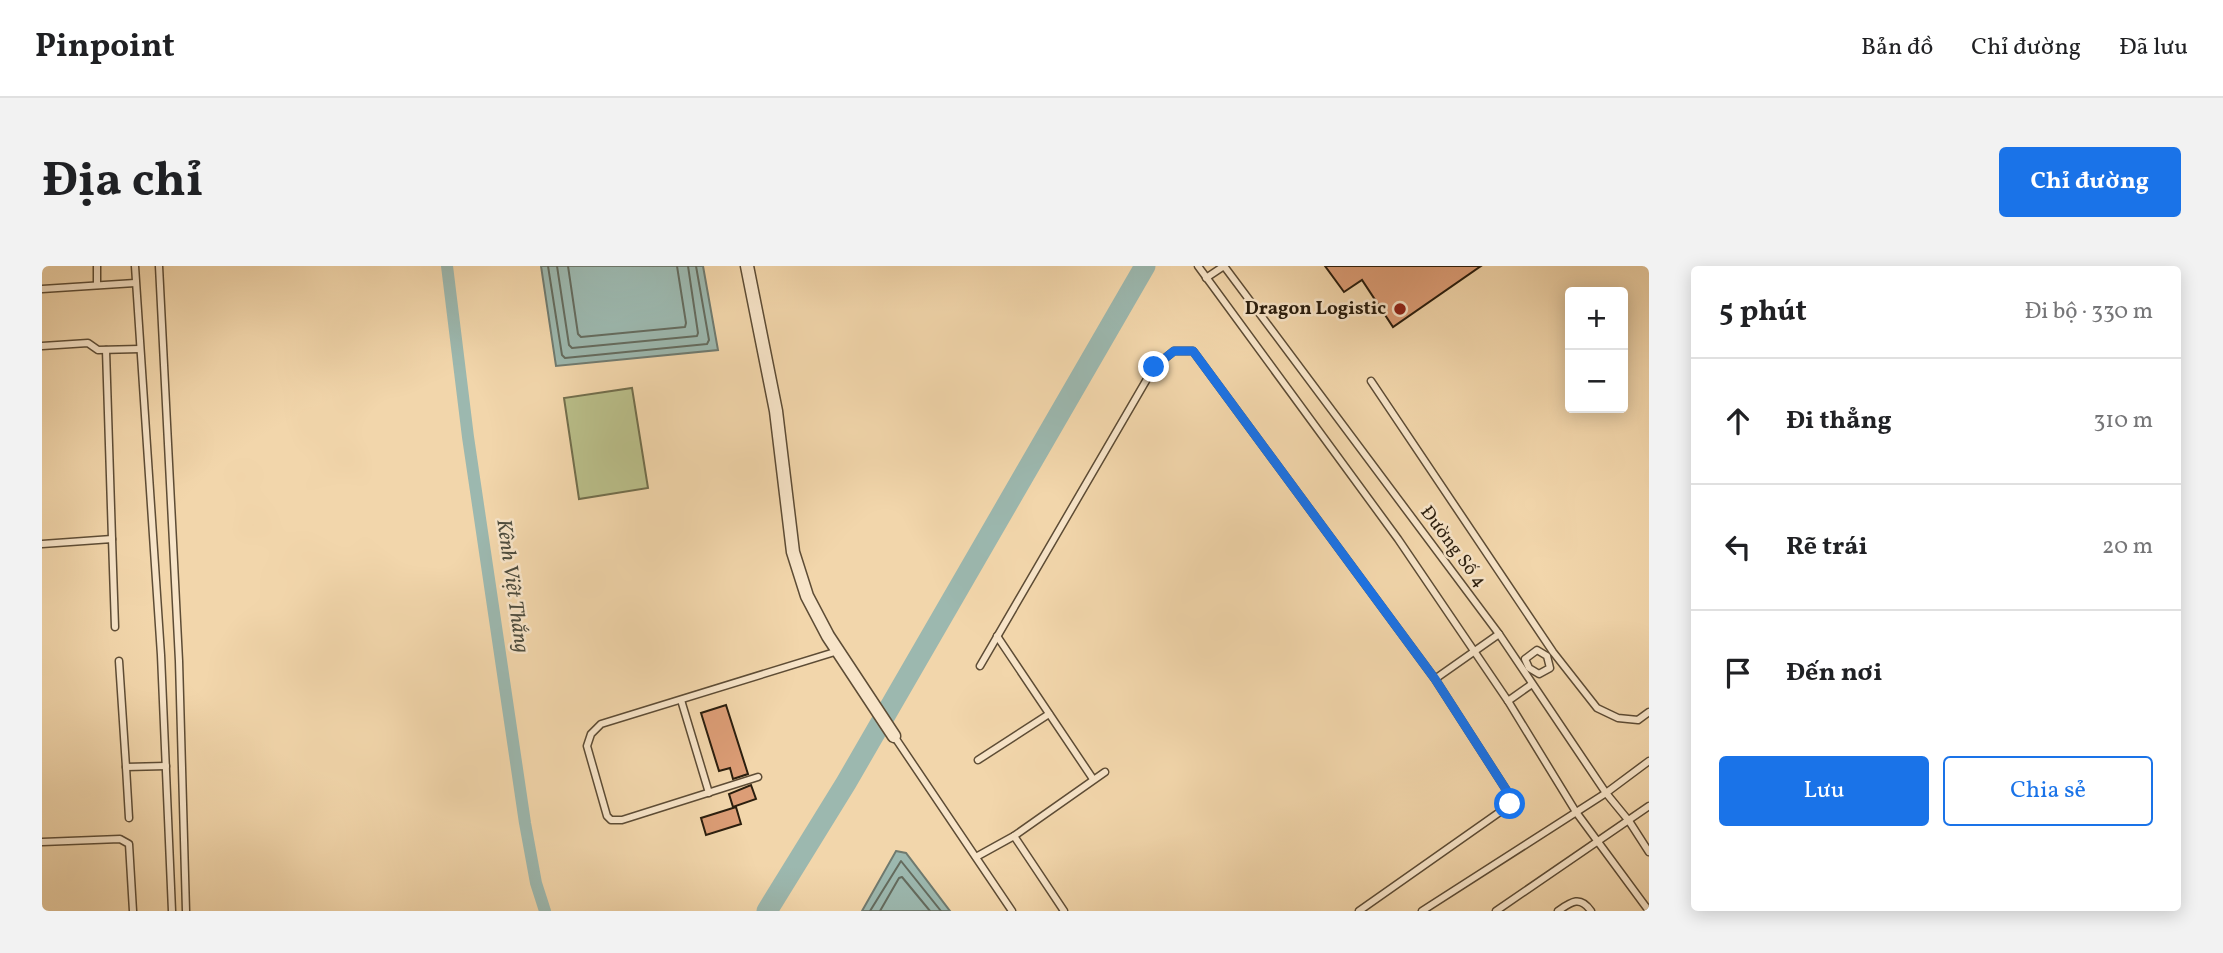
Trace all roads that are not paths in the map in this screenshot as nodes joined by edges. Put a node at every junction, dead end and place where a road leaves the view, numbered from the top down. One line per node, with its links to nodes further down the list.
1 (97, 266): 9 (lane)
2 (135, 266): 8 (lane)
3 (159, 266): 53 (lane)
4 (747, 266): 21 (street)
5 (1198, 266): 7 (lane)
6 (1224, 266): 7 (lane); 18 (lane, Đường Số 4)
7 (1206, 278): 20 (lane)
8 (135, 283): 9 (lane); 12 (lane)
9 (97, 285): 10 (lane)
10 (42, 289)
11 (42, 346): 13 (lane)
12 (140, 349): 13 (lane); 35 (lane)
13 (106, 350): 15 (lane)
14 (1371, 380): 22 (lane)
15 (112, 539): 16 (lane); 17 (lane)
16 (42, 544)
17 (115, 627)
18 (1499, 634): 20 (lane); 25 (lane, Đường Số 4)
19 (997, 636): 24 (lane); 26 (lane); 31 (lane)
20 (1473, 650): 26 (lane); 29 (lane)
21 (838, 651): 28 (lane); 32 (street)
22 (1550, 654): 25 (lane); 25 (lane); 30 (lane)
23 (119, 661): 36 (lane)
24 (980, 666)
25 (1527, 670): 27 (lane, Đường Số 4)
26 (1435, 679): 56 (lane)
27 (1532, 684): 29 (lane); 41 (lane, Đường Số 4)
28 (681, 700): 40 (lane); 40 (lane)
29 (1508, 701): 43 (lane)
30 (1649, 712)
31 (1049, 714): 33 (lane); 39 (lane)
32 (894, 736): 50 (lane)
33 (978, 760)
34 (1649, 761): 41 (lane)
35 (166, 766): 36 (lane); 52 (lane)
36 (125, 767): 44 (lane)
37 (1105, 772): 39 (lane)
38 (758, 777): 40 (lane)
39 (1093, 779): 46 (lane)
40 (709, 793)
41 (1606, 793): 43 (lane); 45 (lane, Đường Số 4)
42 (1649, 806): 45 (lane)
43 (1576, 812): 47 (lane); 57 (lane)
44 (129, 818)
45 (1629, 821): 47 (lane); 49 (lane, Đường Số 4)
46 (1014, 836): 50 (lane); 55 (lane)
47 (1598, 840): 58 (lane); 61 (lane)
48 (42, 842): 51 (lane)
49 (1649, 852)
50 (976, 857): 54 (lane)
51 (133, 911)
52 (172, 911)
53 (186, 911)
54 (1012, 911)
55 (1064, 911)
56 (1359, 911)
57 (1422, 911)
58 (1496, 911)
59 (1558, 911): 60 (lane)
60 (1591, 911)
61 (1648, 911)

